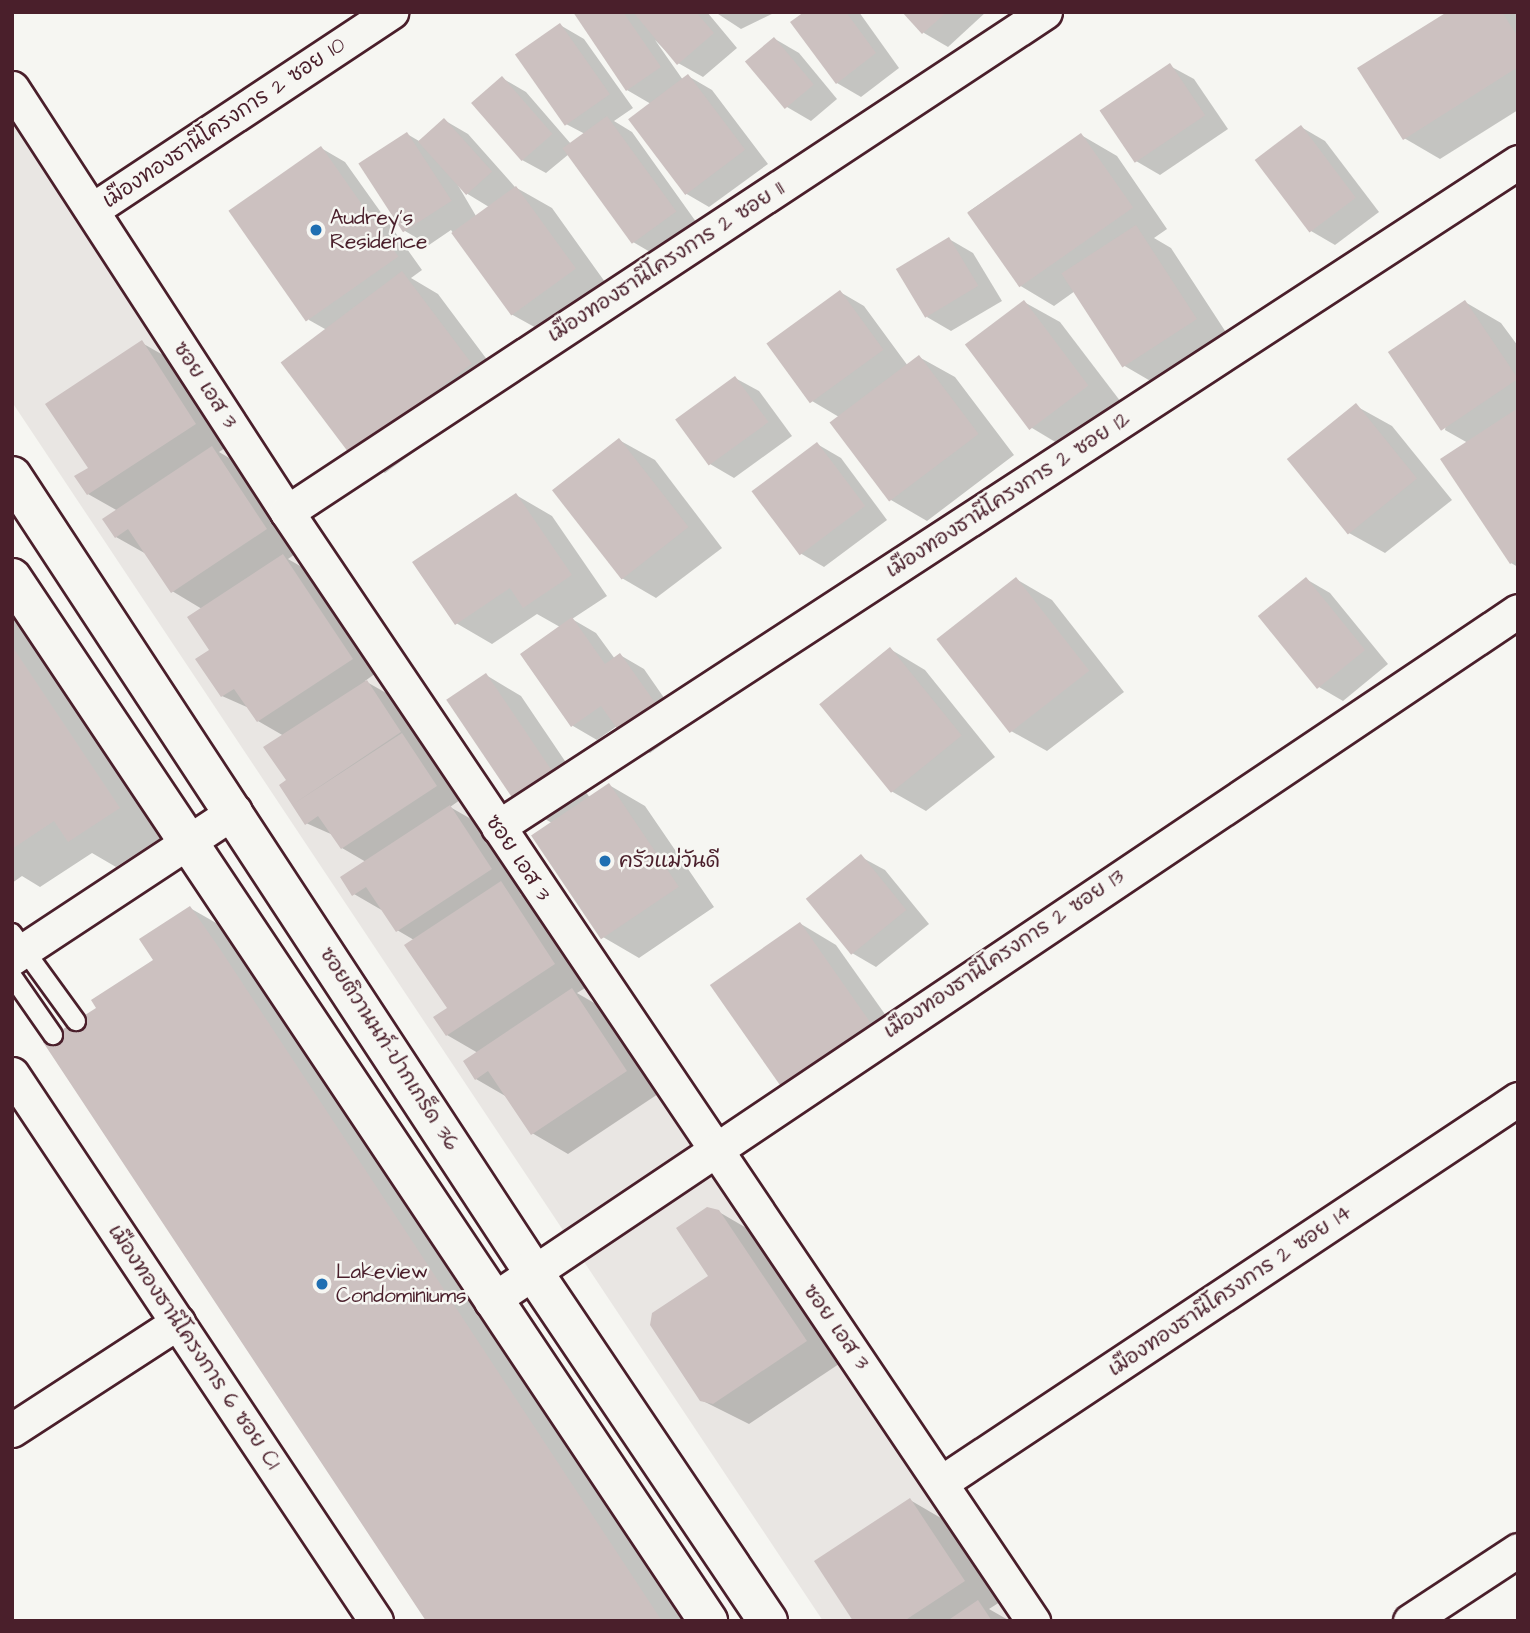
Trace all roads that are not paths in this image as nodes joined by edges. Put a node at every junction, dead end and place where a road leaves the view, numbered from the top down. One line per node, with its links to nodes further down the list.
1 (391, 12): 5 (street, เมืองทองธานีโครงการ 2 ซอย 10)
2 (1045, 12): 7 (street, เมืองทองธานีโครงการ 2 ซอย 11)
3 (12, 88): 5 (street, ซอย เอส 3)
4 (1518, 162): 11 (street, เมืองทองธานีโครงการ 2 ซอย 12)
5 (92, 211): 7 (street, ซอย เอส 3)
6 (12, 476): 10 (street, ซอยติวานนท์-ปากเกร็ด 36)
7 (287, 512): 11 (street, ซอย เอส 3)
8 (12, 578): 12 (street)
9 (1518, 611): 18 (street, เมืองทองธานีโครงการ 2 ซอย 13)
10 (235, 811): 12 (street); 19 (street, ซอยติวานนท์-ปากเกร็ด 36)
11 (498, 827): 18 (street, ซอย เอส 3)
12 (188, 842): 13 (street); 20 (street)
13 (15, 954): 14 (lane); 15 (lane)
14 (76, 1021)
15 (53, 1035)
16 (12, 1074): 21 (street, เมืองทองธานีโครงการ 6 ซอย C1)
17 (1518, 1099): 23 (street, เมืองทองธานีโครงการ 2 ซอย 14)
18 (712, 1149): 19 (street, เมืองทองธานีโครงการ 2 ซอย 13); 23 (street, ซอย เอส 3)
19 (532, 1270): 20 (street, เมืองทองธานีโครงการ 2 ซอย 13); 27 (street, ซอยติวานนท์-ปากเกร็ด 36)
20 (491, 1301): 26 (street)
21 (178, 1322): 22 (street); 25 (street, เมืองทองธานีโครงการ 6 ซอย C1)
22 (12, 1430)
23 (942, 1482): 28 (street, ซอย เอส 3)
24 (1518, 1550): 29 (street)
25 (376, 1621)
26 (708, 1621)
27 (768, 1621)
28 (1033, 1621)
29 (1410, 1621)

